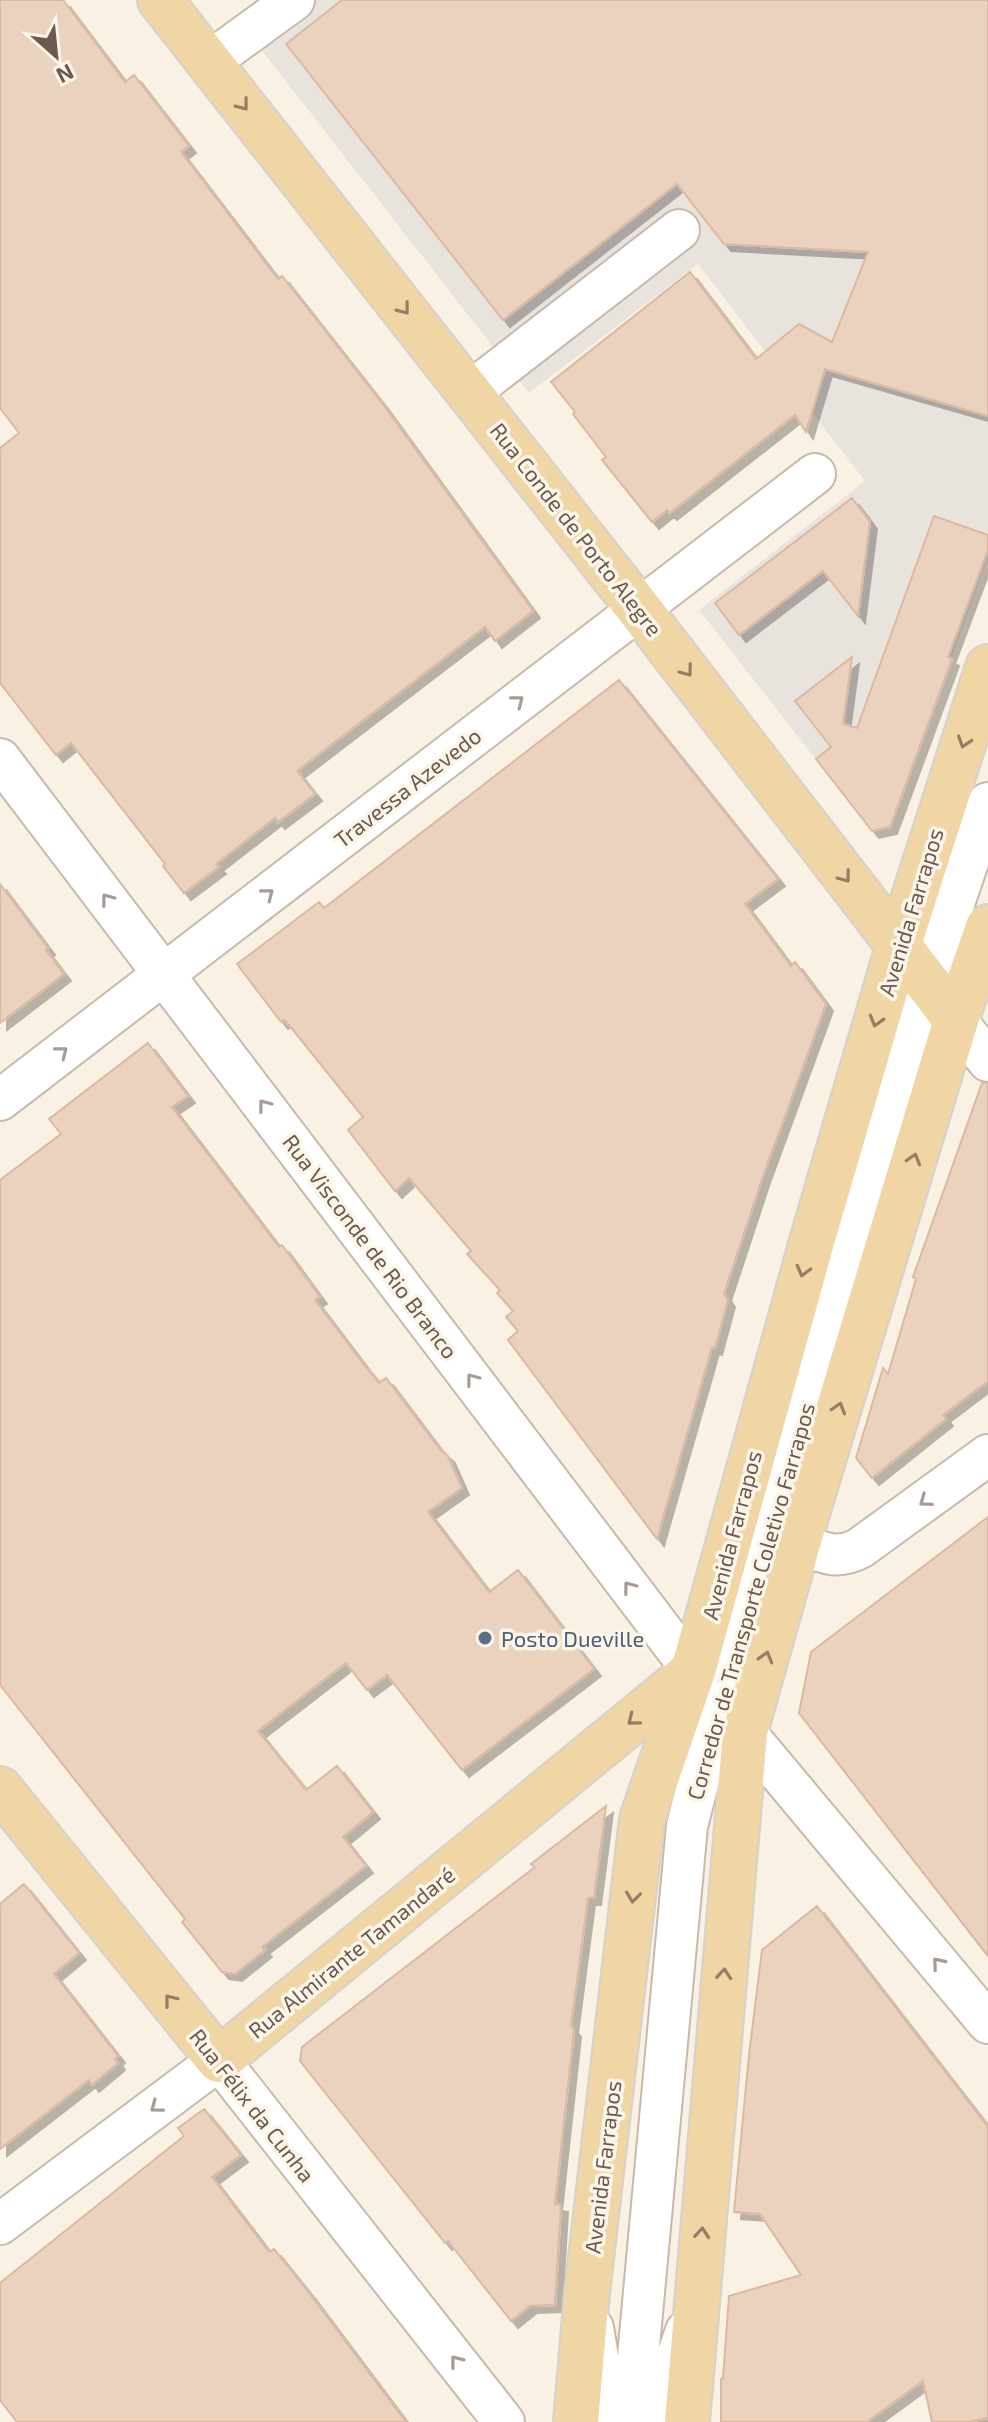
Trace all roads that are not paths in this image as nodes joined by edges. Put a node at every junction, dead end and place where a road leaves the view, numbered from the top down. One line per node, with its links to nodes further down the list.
1 (160, 0): 3 (main road, Rua Conde de Porto Alegre)
2 (294, 0): 3 (street)
3 (209, 62): 5 (main road, Rua Conde de Porto Alegre, one-way to 5)
4 (679, 230): 5 (street)
5 (470, 392): 7 (main road, Rua Conde de Porto Alegre)
6 (815, 474): 7 (street, Travessa Azevedo)
7 (639, 609): 12 (main road, Rua Conde de Porto Alegre, one-way to 12); 13 (street, Travessa Azevedo, one-way to 7)
8 (988, 667): 12 (main road, Avenida Farrapos, one-way to 12)
9 (0, 759): 13 (street, Rua Visconde de Rio Branco, one-way to 9)
10 (988, 803): 14 (street, Corredor de Transporte Coletivo Farrapos)
11 (988, 927): 15 (main road, Avenida Farrapos)
12 (898, 947): 14 (main road, Rua Conde de Porto Alegre); 20 (main road, Avenida Farrapos, one-way to 20)
13 (164, 974): 17 (street, Travessa Azevedo, one-way to 13); 20 (street, Rua Visconde de Rio Branco, one-way to 13)
14 (927, 983): 15 (main road, Rua Conde de Porto Alegre); 20 (street, Corredor de Transporte Coletivo Farrapos)
15 (956, 1020): 16 (street, Rua Conde de Porto Alegre); 19 (main road, Avenida Farrapos, one-way to 15)
16 (988, 1061)
17 (0, 1100)
18 (988, 1455): 19 (street, one-way to 19)
19 (798, 1543): 20 (main road, Avenida Farrapos, one-way to 19)
20 (719, 1702): 22 (street, Rua Visconde de Rio Branco, one-way to 20); 23 (main road, Rua Almirante Tamandaré, one-way to 23); 25 (main road, Avenida Farrapos, one-way to 25); 26 (main road, Avenida Farrapos, one-way to 20); 30 (street, Corredor de Transporte Coletivo Farrapos)
21 (0, 1789): 23 (main road, Rua Félix da Cunha, one-way to 21)
22 (988, 2023)
23 (219, 2060): 24 (street, Rua Almirante Tamandaré, one-way to 24); 27 (street, Rua Félix da Cunha, one-way to 23)
24 (0, 2224)
25 (587, 2293): 28 (main road, Avenida Farrapos); 29 (street)
26 (696, 2301): 31 (street); 32 (main road, Avenida Farrapos)
27 (504, 2422)
28 (576, 2422)
29 (609, 2422)
30 (632, 2422)
31 (654, 2422)
32 (687, 2422)

